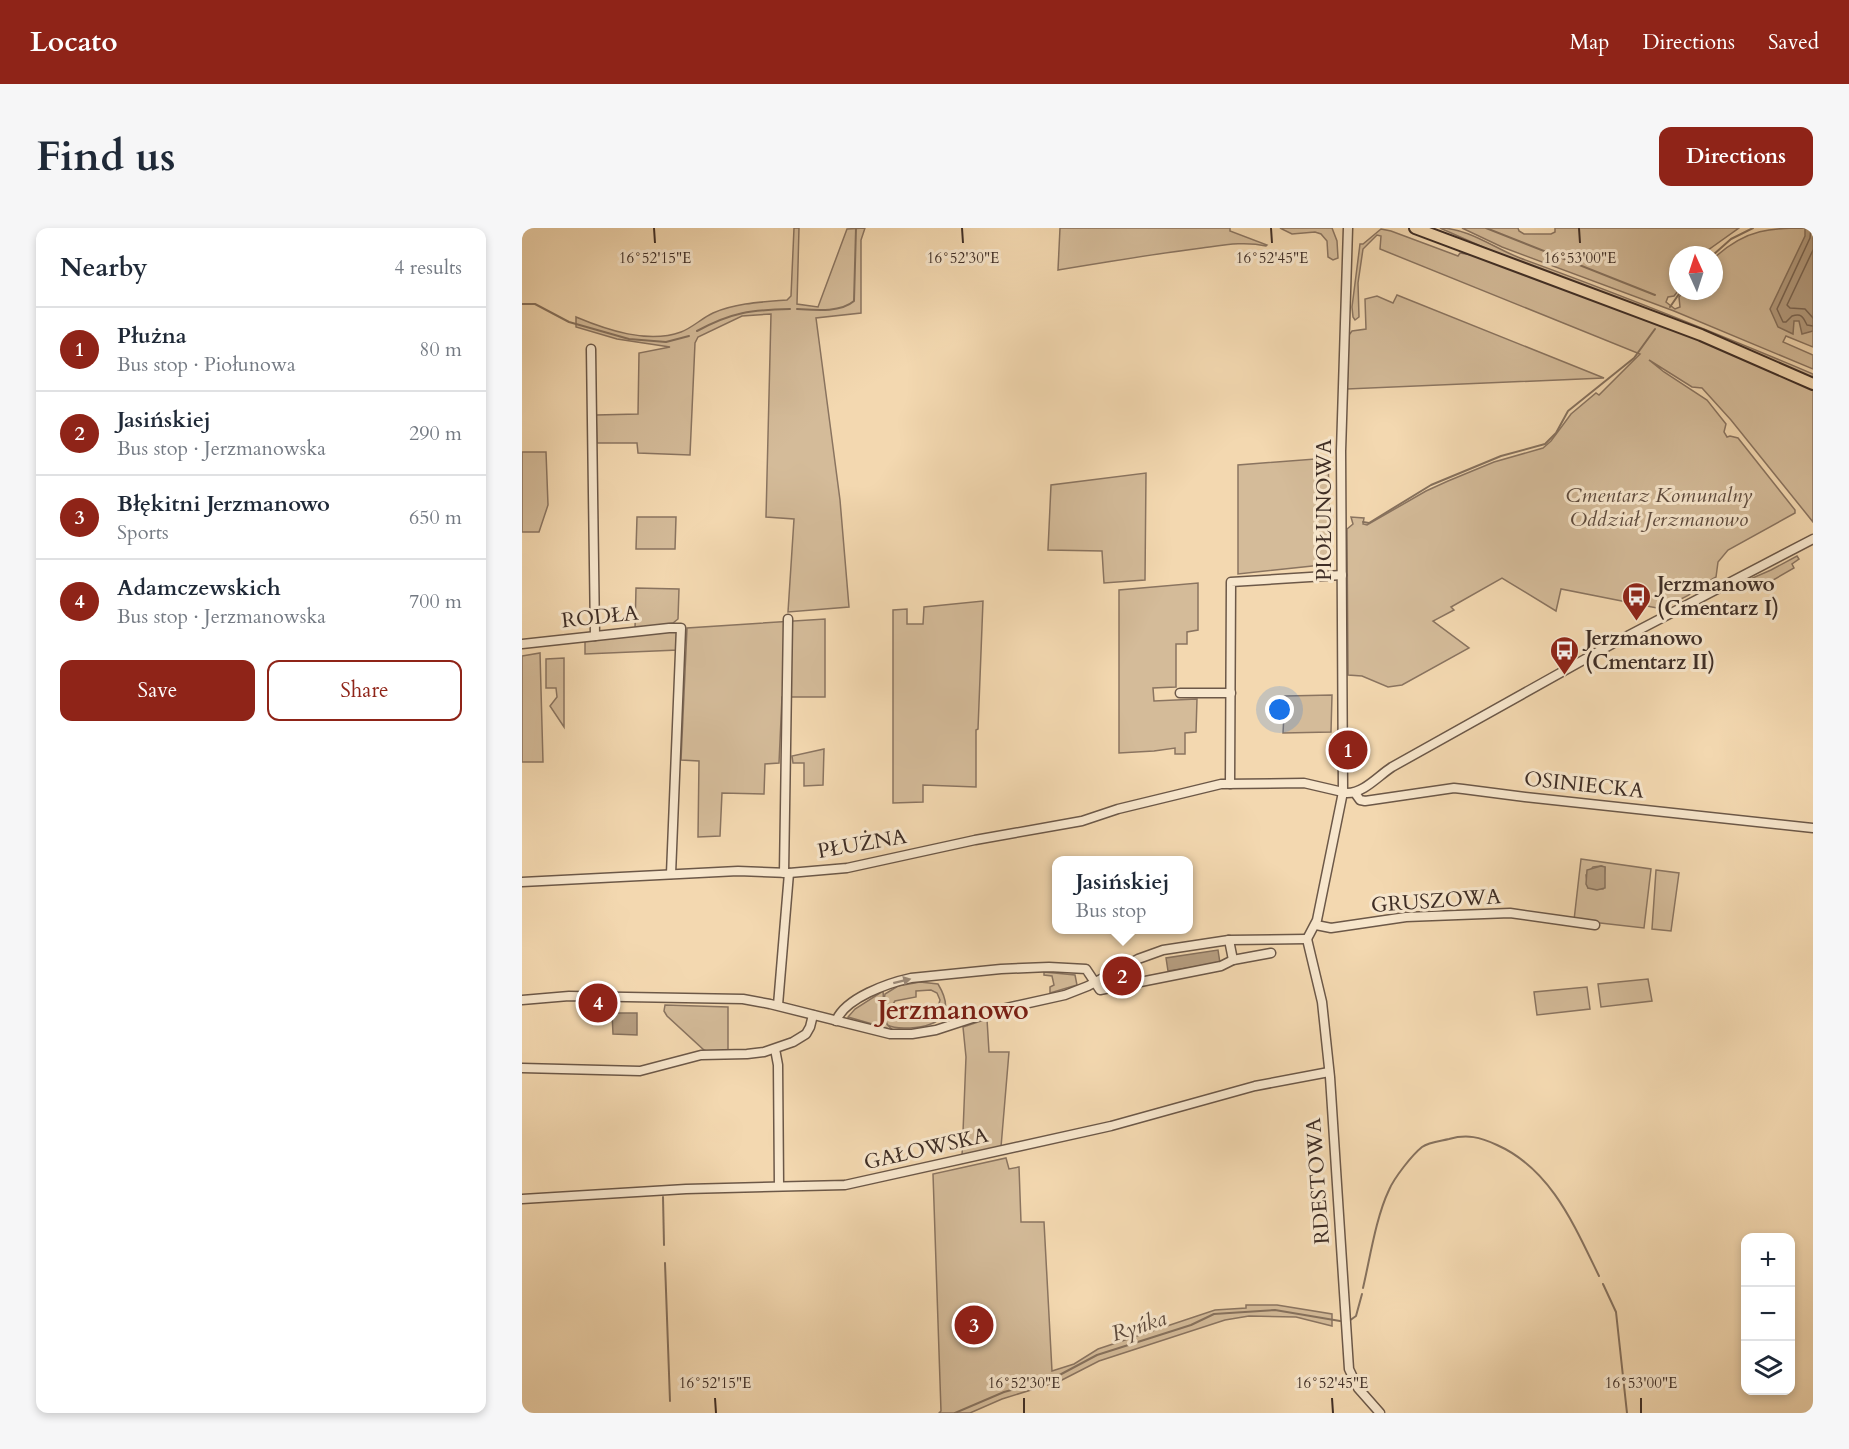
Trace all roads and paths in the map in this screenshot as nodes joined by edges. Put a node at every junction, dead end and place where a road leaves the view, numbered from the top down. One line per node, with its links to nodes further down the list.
1 (1348, 228): 6 (street, PIOŁUNOWA)
2 (1415, 228): 4 (main road)
3 (591, 349): 8 (street)
4 (1813, 384)
5 (1813, 539): 14 (street)
6 (1342, 575): 11 (street); 13 (street, PIOŁUNOWA)
7 (788, 619): 16 (street)
8 (595, 636): 9 (street, RODŁA); 17 (street, RODŁA)
9 (522, 644)
10 (1180, 693): 11 (street)
11 (1231, 693): 12 (street)
12 (1230, 784): 13 (street, PŁUŻNA); 16 (street, PŁUŻNA)
13 (1343, 792): 14 (street, PŁUŻNA); 19 (street, PIOŁUNOWA)
14 (1355, 792): 15 (street, OSINIECKA)
15 (1813, 828)
16 (786, 873): 17 (street, PŁUŻNA); 27 (street)
17 (671, 874): 18 (street, PŁUŻNA)
18 (522, 882)
19 (1316, 925): 20 (street, GRUSZOWA); 21 (street)
20 (1595, 925)
21 (1307, 939): 22 (street); 32 (street, RDESTOWA)
22 (1229, 940): 24 (street); 25 (street)
23 (1271, 952): 24 (street)
24 (1233, 960): 25 (street)
25 (1096, 982): 29 (street); 29 (street, one-way to 25)
26 (522, 1000): 27 (street)
27 (778, 1005): 28 (street)
28 (813, 1015): 29 (street); 30 (street)
29 (836, 1021)
30 (775, 1048): 31 (street); 33 (street)
31 (522, 1068)
32 (1329, 1072): 33 (street, GAŁOWSKA); 35 (street, RDESTOWA)
33 (779, 1186): 34 (street, GAŁOWSKA)
34 (522, 1198)
35 (1380, 1413)

